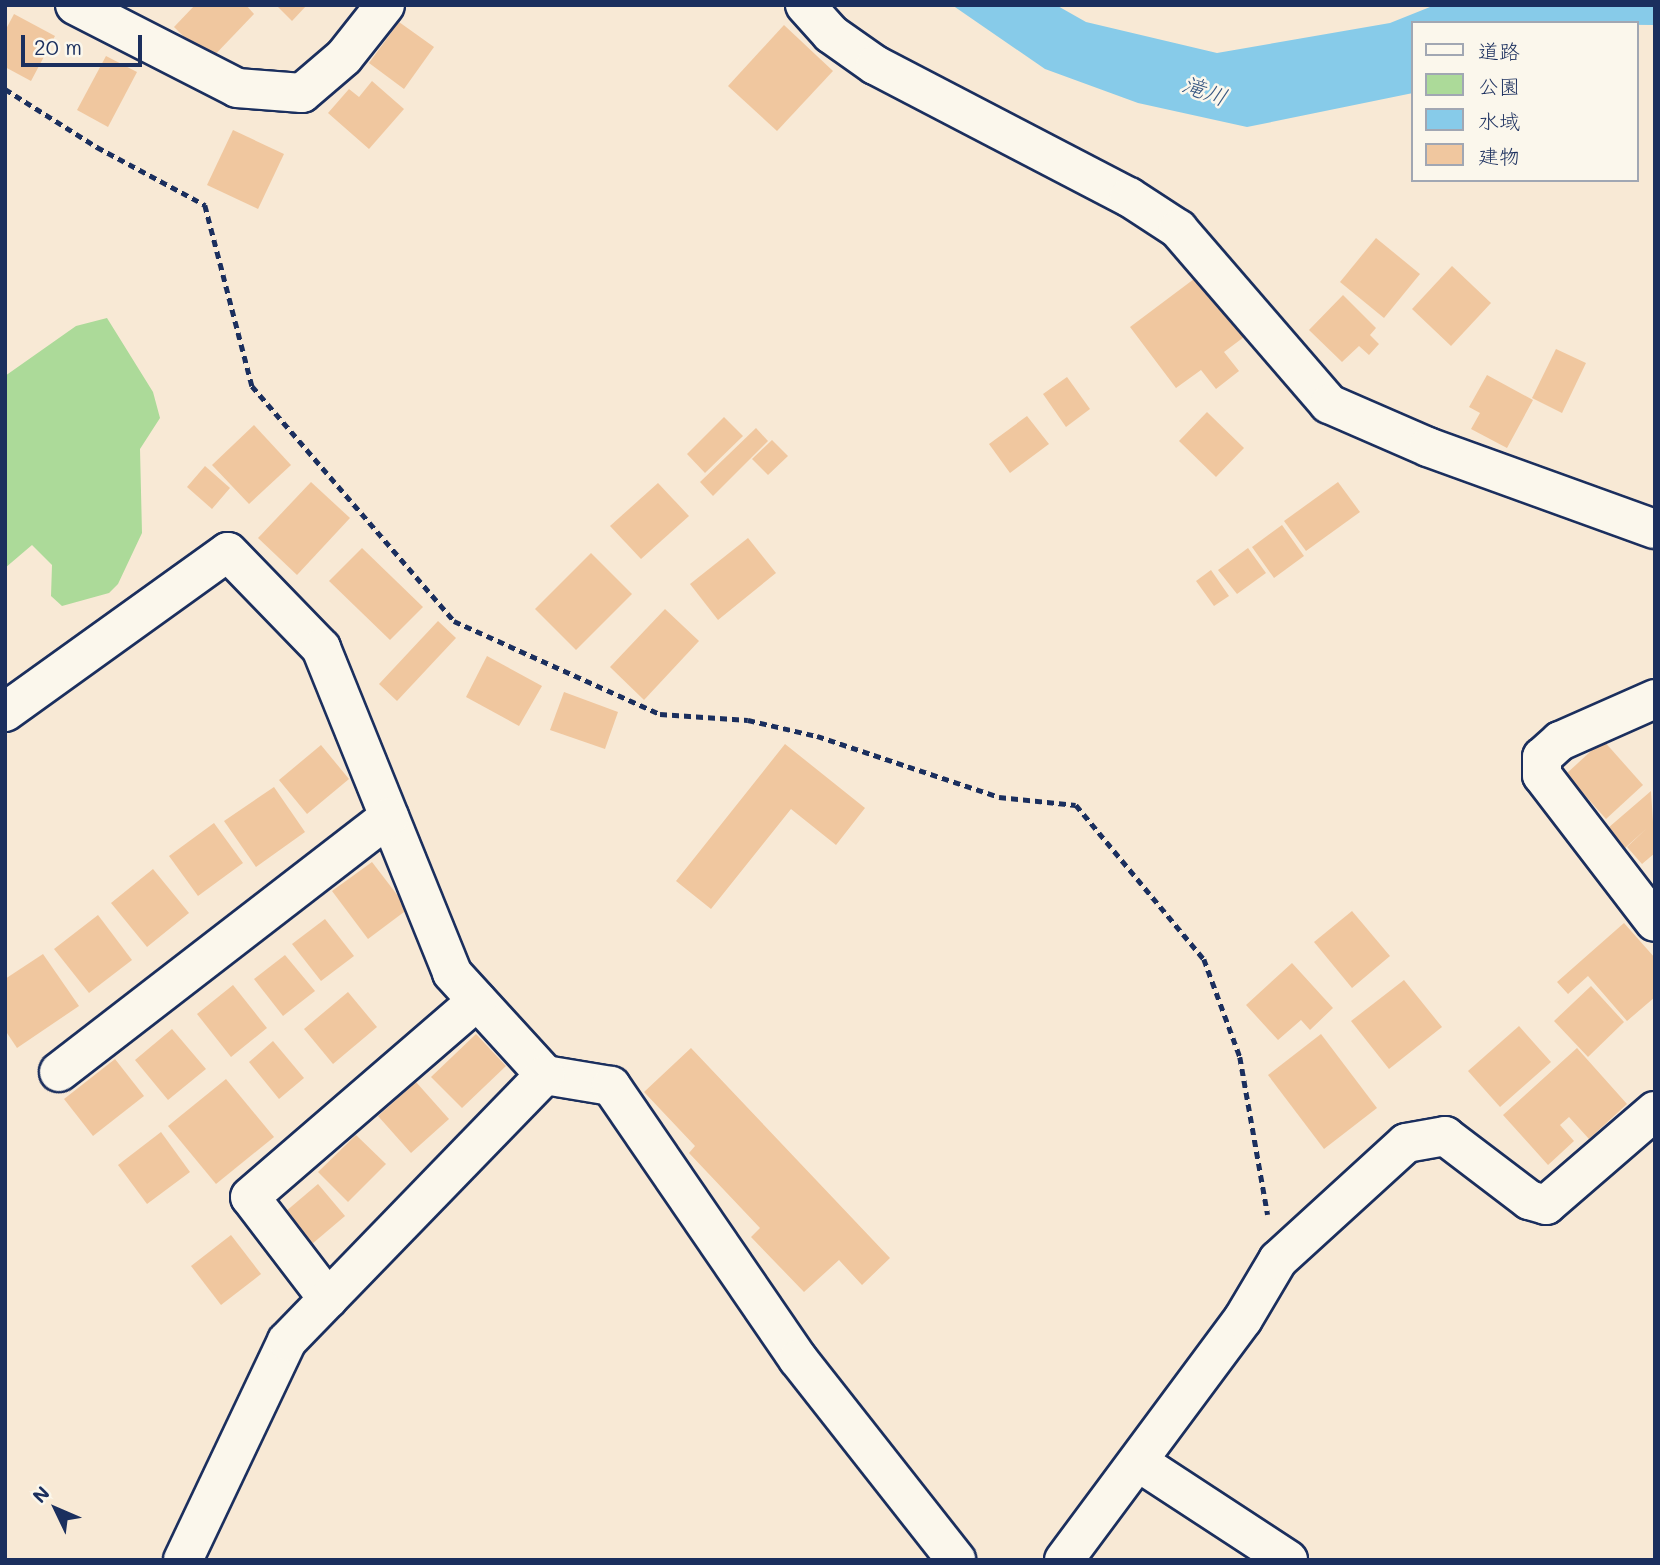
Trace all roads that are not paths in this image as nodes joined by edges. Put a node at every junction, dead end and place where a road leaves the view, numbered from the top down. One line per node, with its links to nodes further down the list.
1 (75, 5): 2 (street)
2 (384, 5)
3 (805, 5): 4 (street)
4 (1655, 529)
5 (1655, 699): 8 (street)
6 (5, 712): 7 (street)
7 (389, 817): 9 (street); 10 (street)
8 (1655, 922)
9 (477, 1000): 11 (street); 13 (street)
10 (59, 1072)
11 (545, 1075): 13 (street); 16 (street)
12 (1655, 1111): 14 (street)
13 (328, 1299): 15 (street)
14 (1140, 1463): 17 (street); 18 (street)
15 (183, 1560)
16 (956, 1560)
17 (1064, 1560)
18 (1288, 1560)

